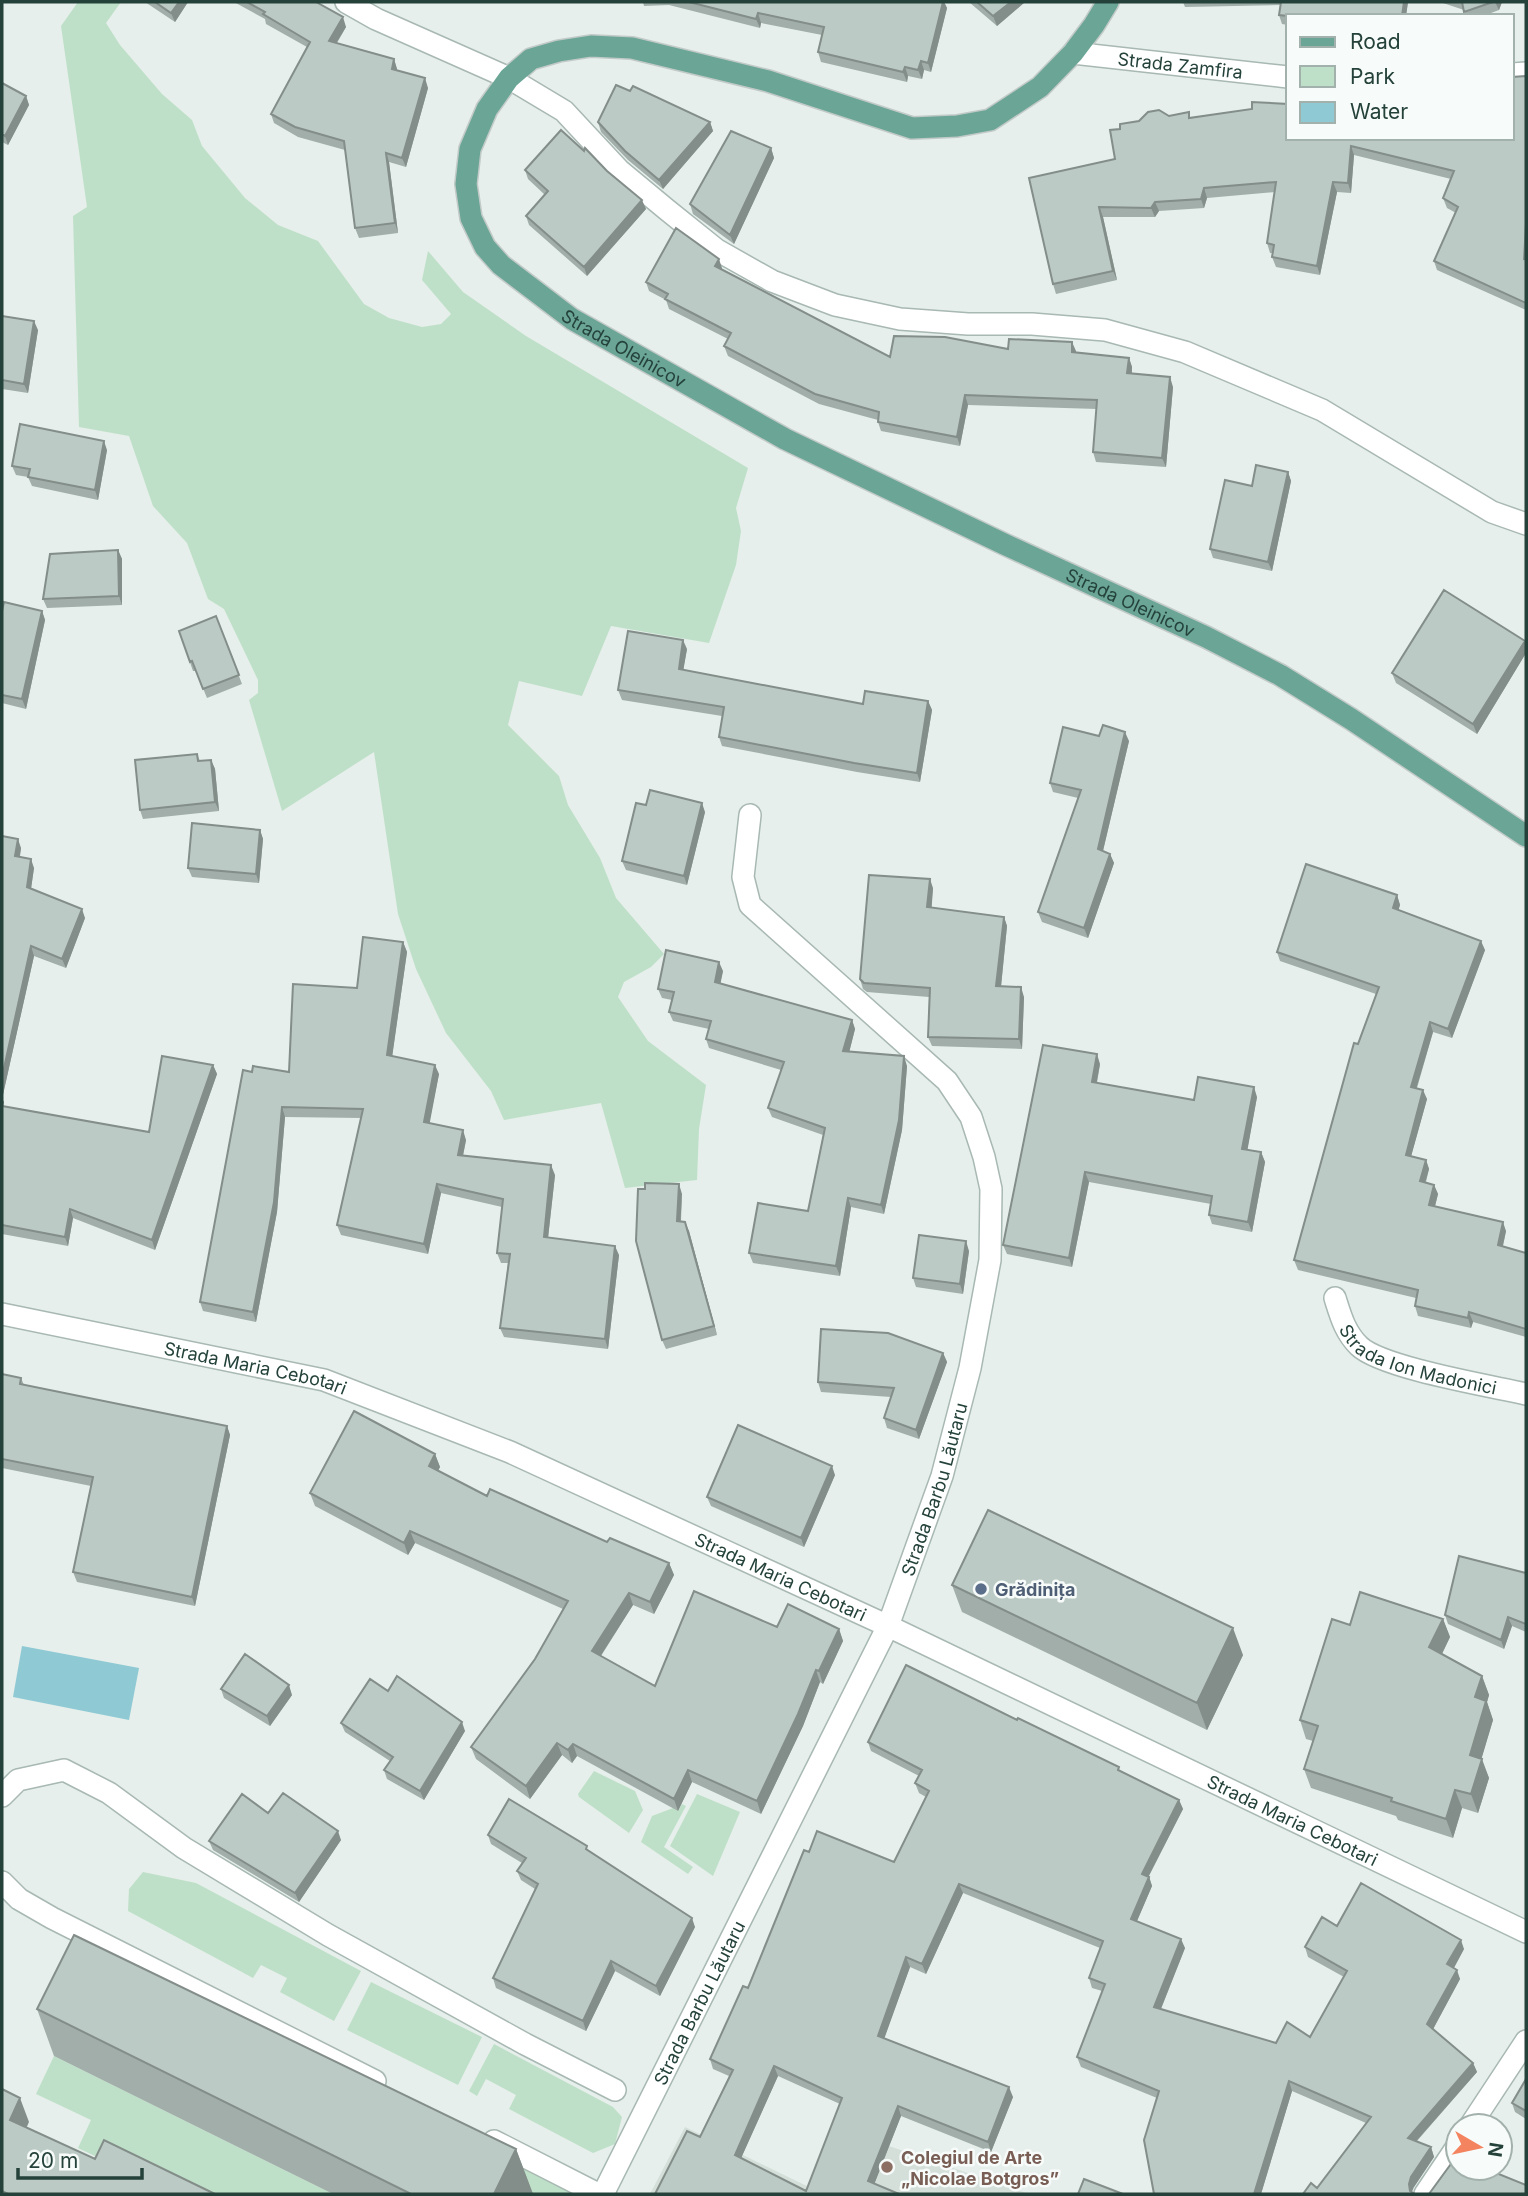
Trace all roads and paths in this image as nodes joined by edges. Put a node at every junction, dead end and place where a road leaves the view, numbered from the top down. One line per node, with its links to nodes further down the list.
1 (345, 2): 5 (street)
2 (1108, 2): 3 (main road, Strada Oleinicov)
3 (1073, 52): 4 (street, Strada Zamfira); 5 (main road, Strada Oleinicov)
4 (1286, 77)
5 (509, 78): 6 (street); 8 (main road, Strada Oleinicov)
6 (1526, 524)
7 (750, 815): 12 (street, Strada Barbu Lăutaru)
8 (1526, 836)
9 (1335, 1298): 11 (street, Strada Ion Madonici)
10 (2, 1314): 12 (street, Strada Maria Cebotari)
11 (1526, 1394)
12 (888, 1626): 15 (street, Strada Maria Cebotari); 22 (street, Strada Barbu Lăutaru)
13 (2, 1796): 18 (street)
14 (2, 1882): 17 (street)
15 (1526, 1932)
16 (1526, 2041): 19 (street)
17 (387, 2087)
18 (615, 2090)
19 (1479, 2112)
20 (474, 2132): 22 (street)
21 (1444, 2166): 23 (street)
22 (601, 2194)
23 (1425, 2194)

